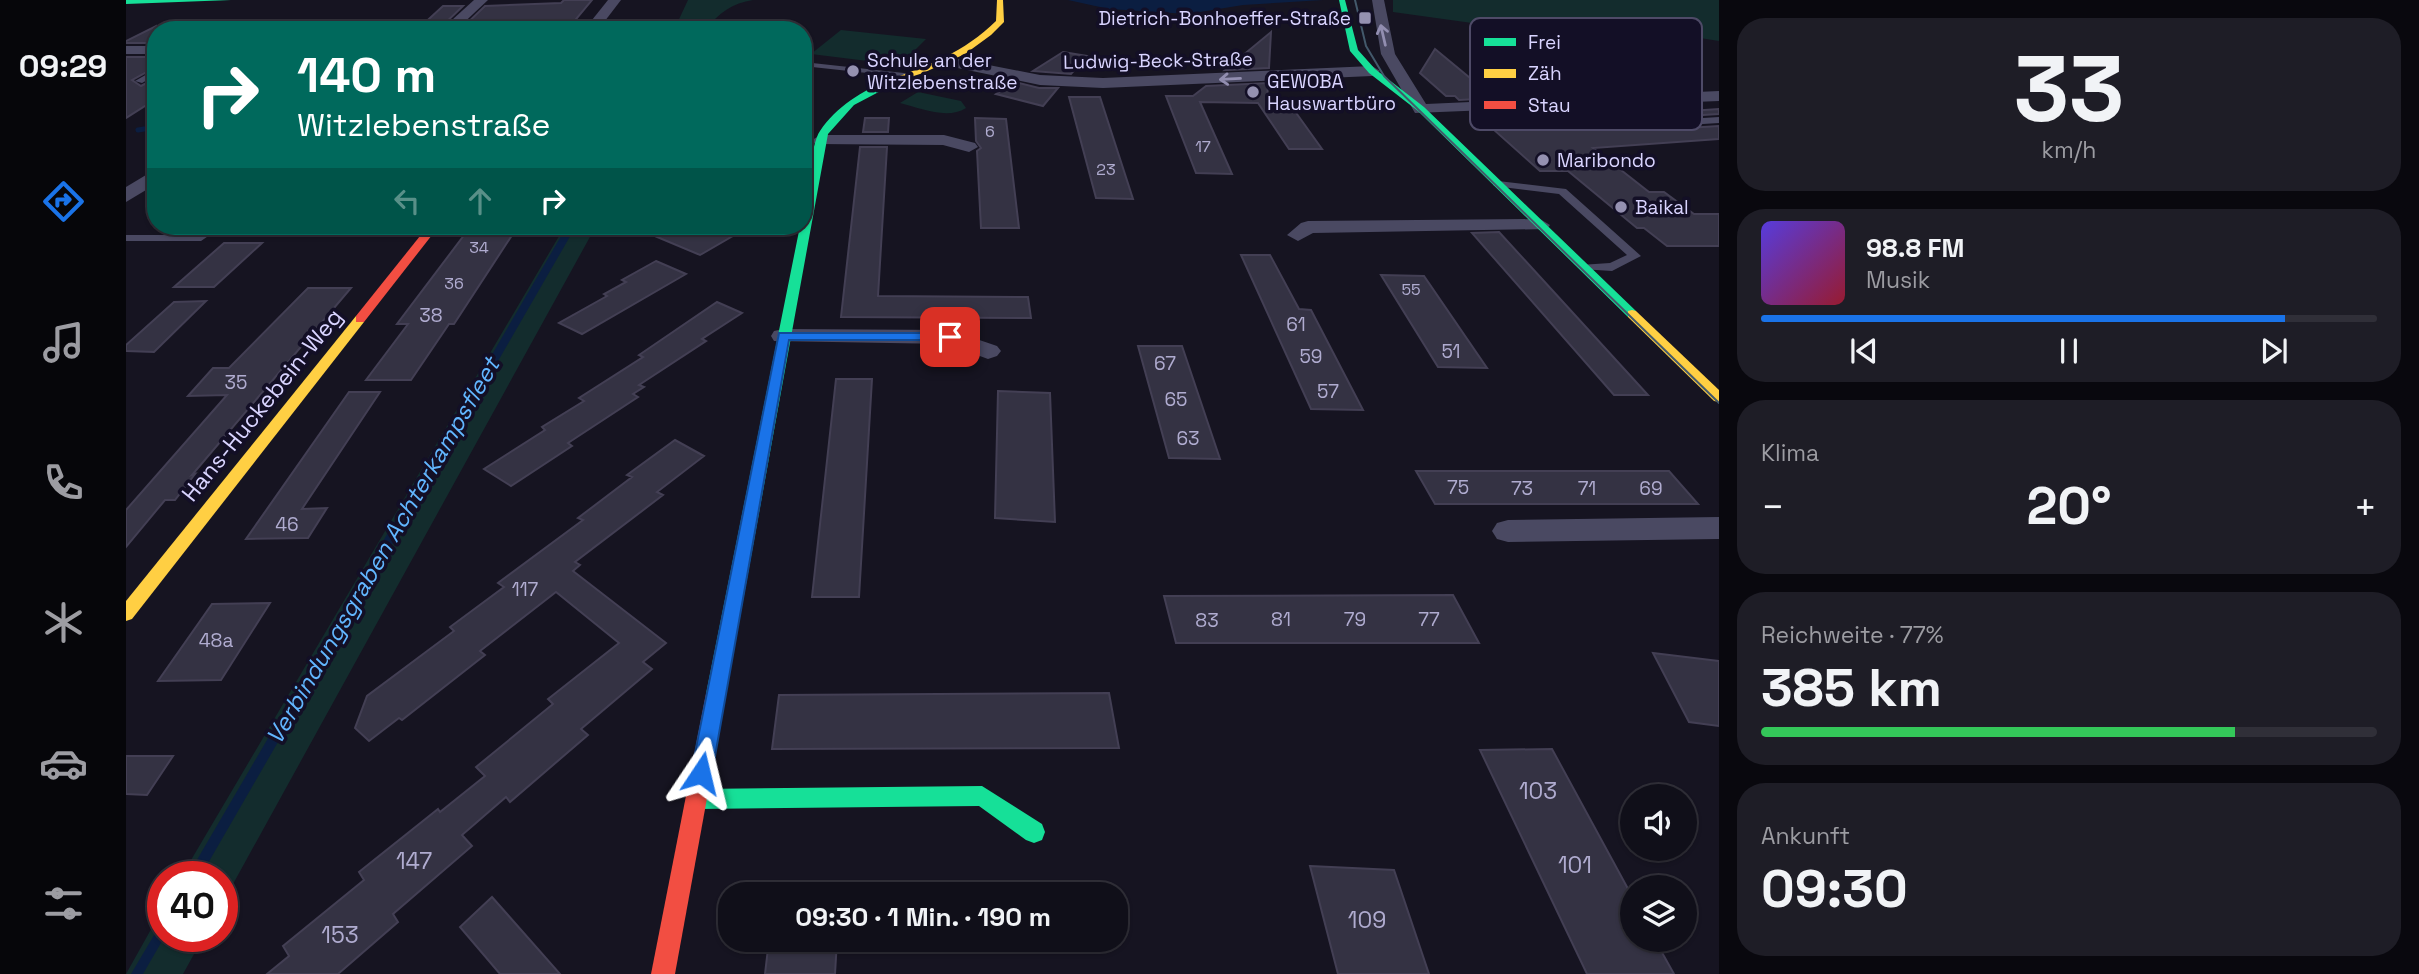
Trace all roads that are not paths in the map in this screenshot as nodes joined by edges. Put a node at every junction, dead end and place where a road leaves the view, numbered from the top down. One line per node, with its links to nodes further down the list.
1 (228, 0): 7 (street)
2 (482, 0): 8 (street)
3 (615, 0): 9 (street)
4 (1000, 0): 12 (street)
5 (1342, 0): 14 (street)
6 (1378, 0): 21 (street, one-way to 6)
7 (127, 3)
8 (458, 21)
9 (598, 21)
10 (126, 50): 11 (street)
11 (147, 50)
12 (948, 62): 14 (street, Ludwig-Beck-Straße, one-way to 12); 16 (street)
13 (812, 65): 16 (lane)
14 (1372, 71): 21 (street)
15 (147, 76): 17 (lane)
16 (913, 76): 22 (street)
17 (139, 81)
18 (1702, 99): 19 (street)
19 (1719, 107)
20 (1470, 108): 21 (street)
21 (1421, 109): 25 (street)
22 (821, 140): 23 (street); 26 (street)
23 (969, 147)
24 (147, 181): 27 (street)
25 (1498, 184): 28 (street); 34 (lane)
26 (812, 186)
27 (126, 196)
28 (1540, 225): 32 (street); 34 (street)
29 (205, 235): 33 (lane)
30 (428, 235): 40 (street, Hans-Huckebein-Weg)
31 (803, 235): 35 (street)
32 (1298, 235)
33 (126, 239)
34 (1584, 267): 37 (street)
35 (783, 336): 36 (street); 41 (street)
36 (988, 351)
37 (1719, 398)
38 (1719, 528): 39 (street)
39 (1508, 531)
40 (126, 614)
41 (696, 799): 42 (street); 43 (street)
42 (1034, 832)
43 (663, 974)

